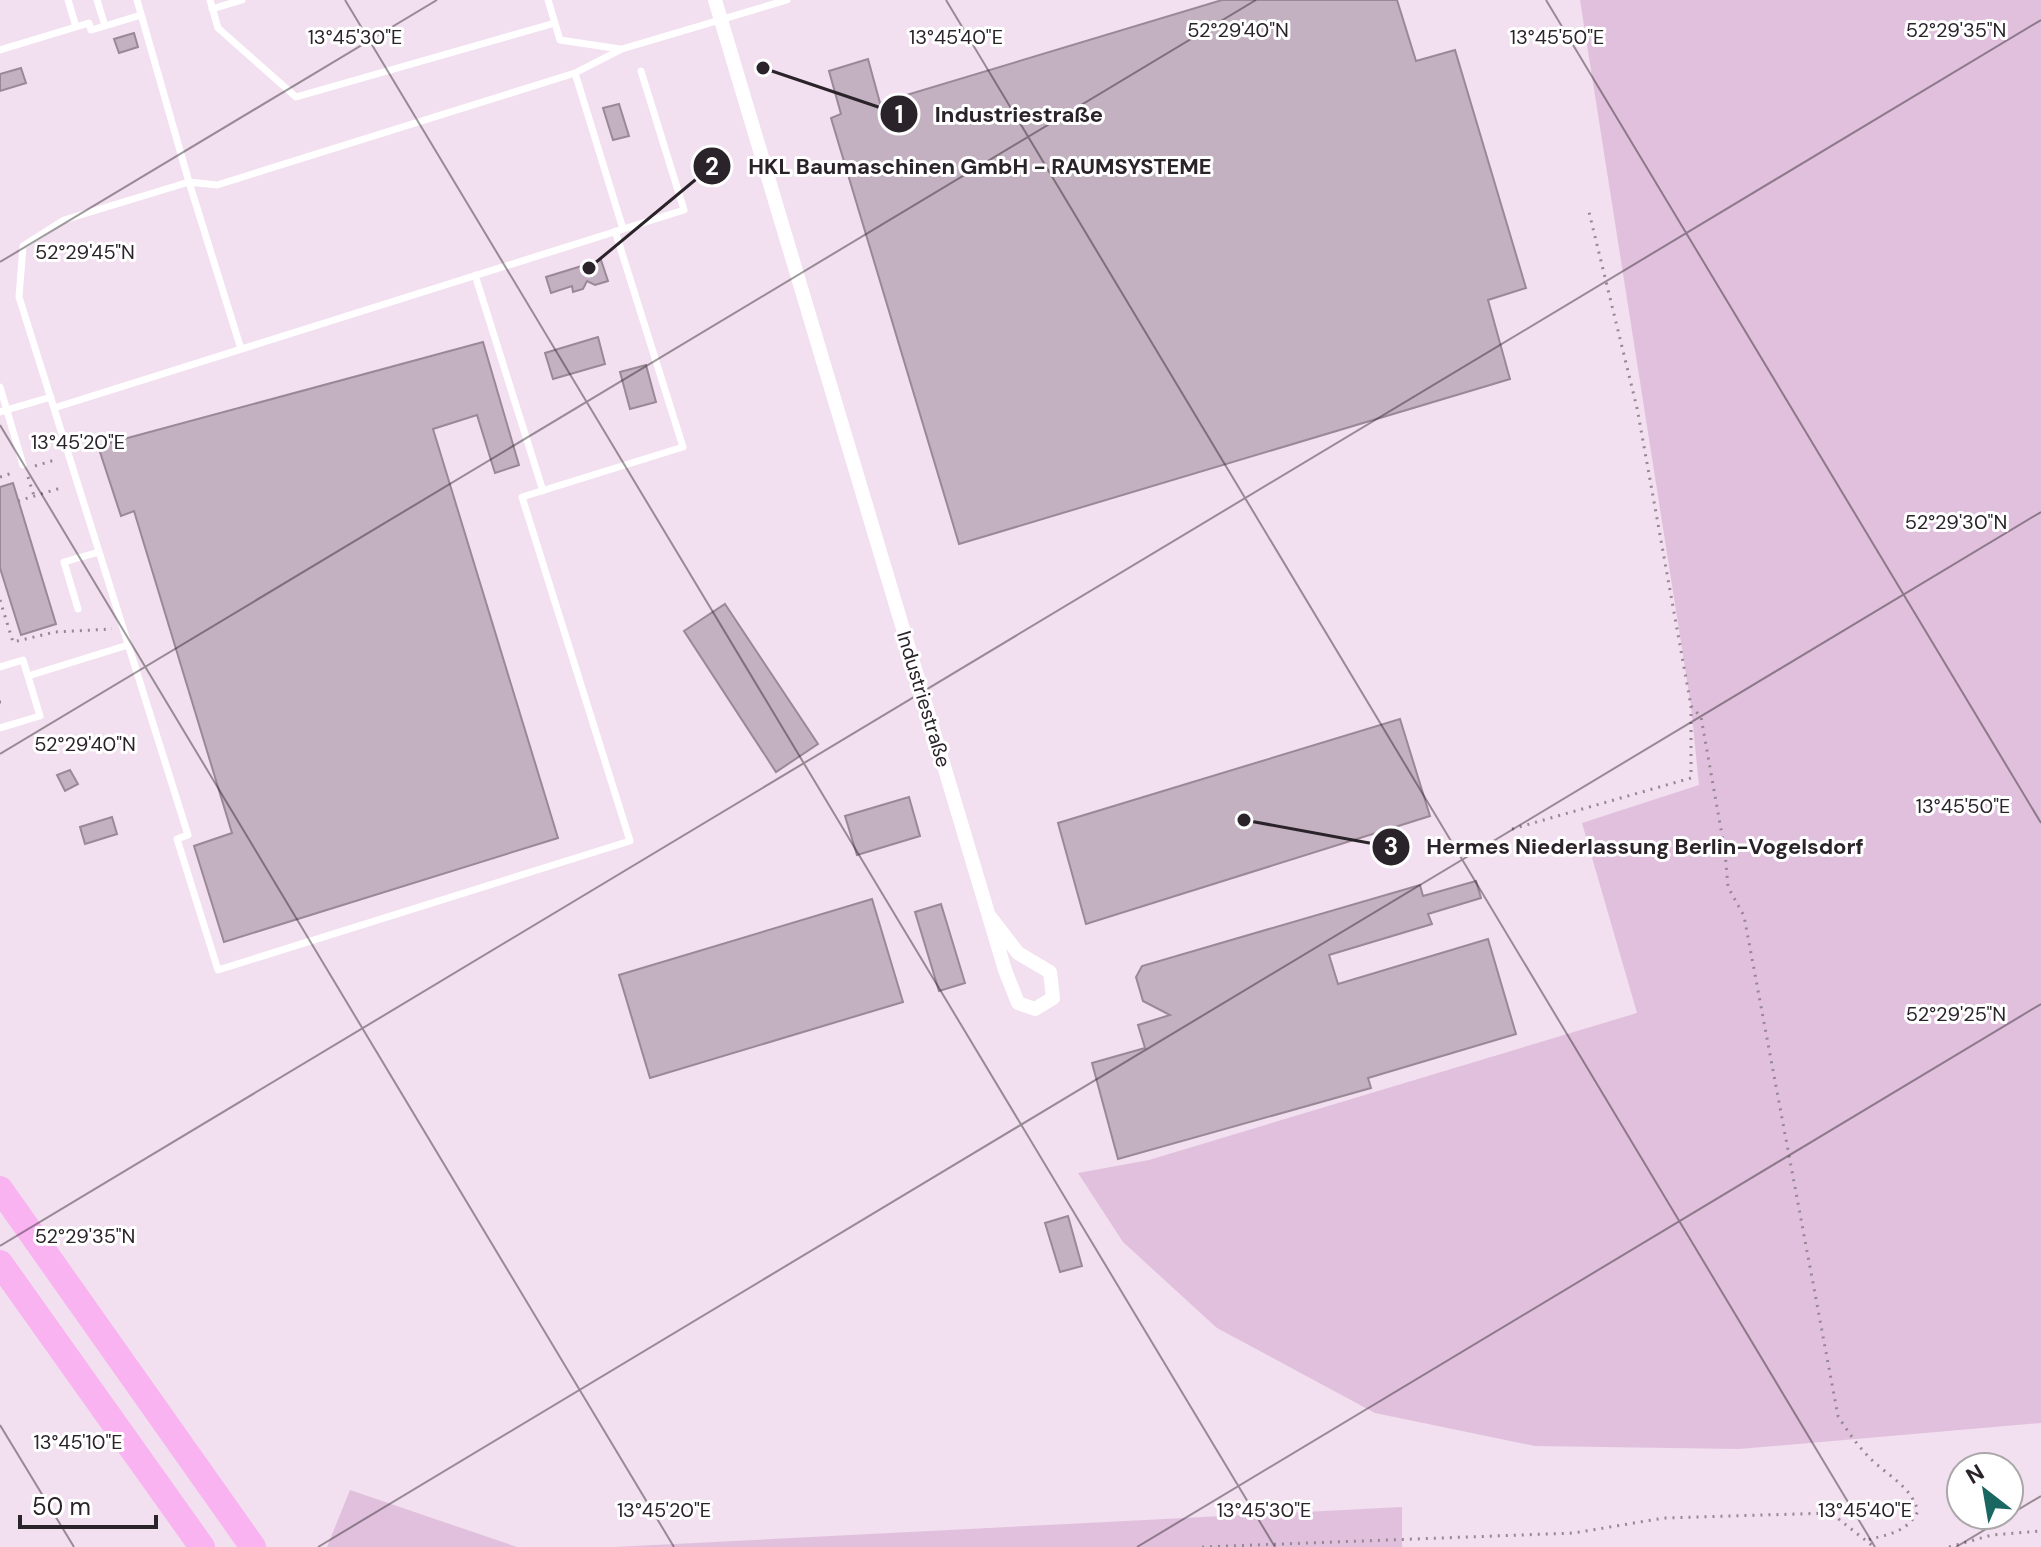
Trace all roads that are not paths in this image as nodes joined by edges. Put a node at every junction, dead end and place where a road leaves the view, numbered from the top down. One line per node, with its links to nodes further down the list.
1 (68, 0): 13 (lane)
2 (97, 0): 12 (lane)
3 (137, 0): 9 (lane)
4 (242, 0): 8 (lane)
5 (548, 0): 11 (lane)
6 (715, 0): 10 (street, Industriestraße)
7 (787, 0): 10 (lane)
8 (211, 4): 11 (lane)
9 (141, 15): 12 (lane); 18 (lane)
10 (721, 19): 14 (lane); 34 (street, Industriestraße)
11 (555, 23): 14 (lane)
12 (105, 26): 13 (lane)
13 (76, 27): 15 (lane)
14 (622, 49): 17 (lane)
15 (0, 50)
16 (641, 71): 19 (lane)
17 (575, 73): 18 (lane); 19 (lane)
18 (189, 182): 21 (lane); 23 (lane)
19 (619, 230): 20 (lane); 27 (lane)
20 (475, 275): 21 (lane); 27 (lane)
21 (241, 349): 24 (lane)
22 (0, 387): 25 (lane)
23 (51, 397): 24 (lane); 25 (lane)
24 (54, 408): 28 (lane)
25 (3, 411): 26 (lane)
26 (23, 465)
27 (543, 491): 30 (lane)
28 (99, 552): 29 (lane); 30 (lane)
29 (78, 609)
30 (128, 645): 32 (lane)
31 (0, 667): 32 (lane)
32 (28, 676): 33 (lane)
33 (0, 728)
34 (991, 918): 34 (street, Industriestraße)
35 (0, 1189): 38 (highway)
36 (0, 1263): 37 (highway)
37 (202, 1547)
38 (253, 1547)

